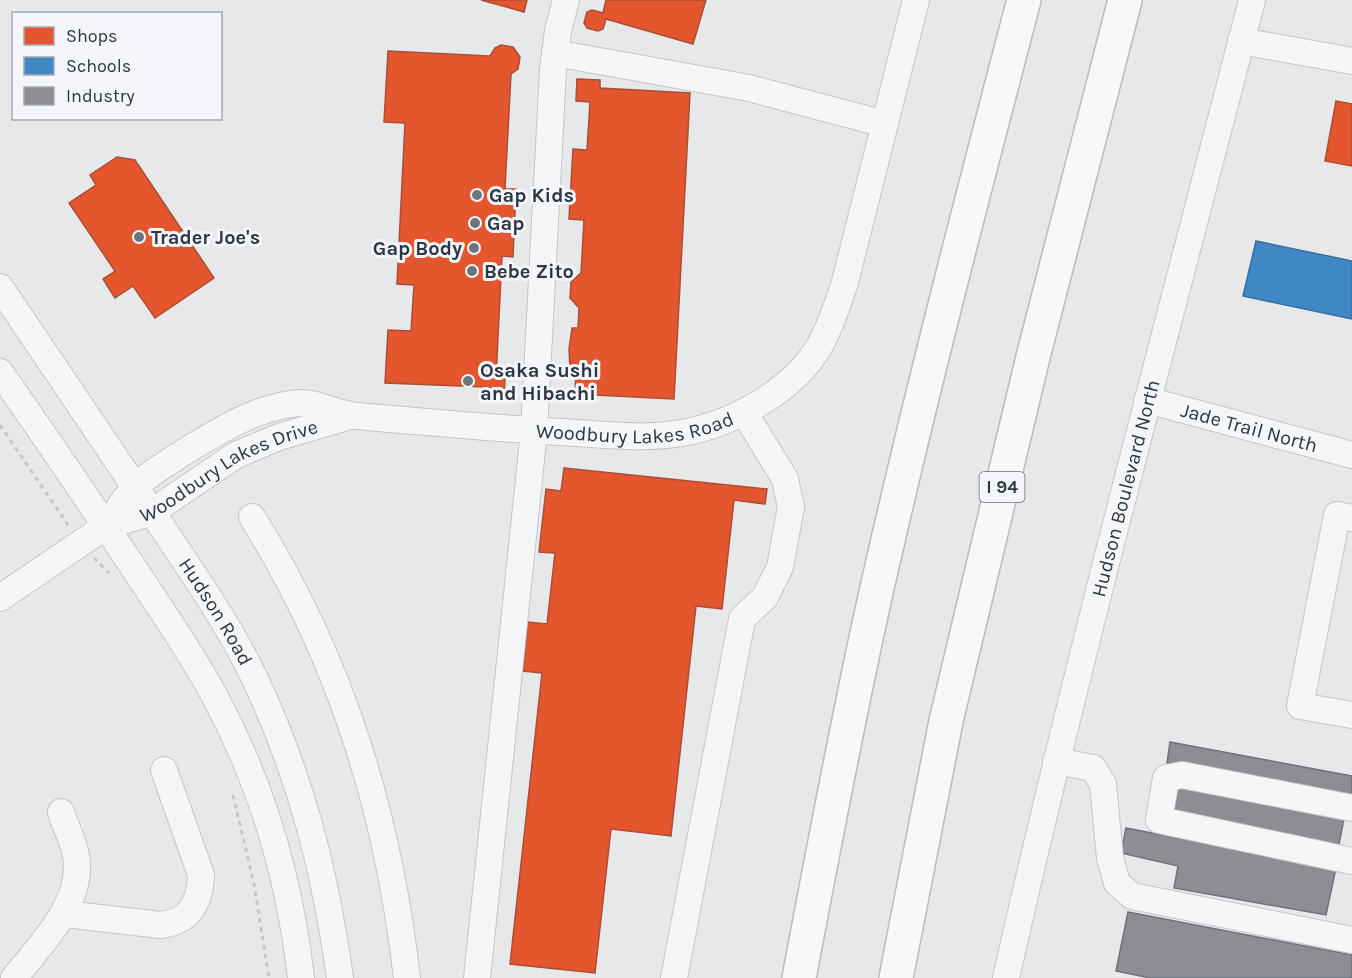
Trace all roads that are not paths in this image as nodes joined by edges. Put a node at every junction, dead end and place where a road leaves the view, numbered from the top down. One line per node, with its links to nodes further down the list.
1 (566, 0): 7 (street)
2 (916, 0): 9 (street, Woodbury Lakes Road)
3 (1024, 0): 37 (highway)
4 (1125, 0): 38 (highway, I 94)
5 (1252, 0): 6 (street, Hudson Boulevard North)
6 (1241, 41): 8 (street); 12 (street, Hudson Boulevard North)
7 (555, 53): 9 (street); 15 (street)
8 (1352, 61)
9 (885, 124): 13 (street, Woodbury Lakes Road)
10 (0, 287): 17 (street, Hudson Road)
11 (0, 372): 21 (street)
12 (1147, 400): 16 (street, Jade Trail North); 24 (street, Hudson Boulevard North)
13 (744, 412): 15 (street, Woodbury Lakes Road); 36 (street)
14 (350, 416): 15 (street, Woodbury Lakes Road); 17 (street, Woodbury Lakes Road); 18 (street, Woodbury Lakes Drive)
15 (534, 430): 35 (street)
16 (1352, 455)
17 (135, 487): 18 (street, Hudson Road); 21 (street, Woodbury Lakes Road)
18 (152, 512): 21 (street, Woodbury Lakes Drive); 33 (street, Hudson Road)
19 (252, 517): 34 (street)
20 (1352, 518): 23 (street)
21 (106, 526): 22 (street); 32 (street)
22 (0, 598)
23 (1352, 715)
24 (1056, 761): 30 (street); 39 (street, Hudson Boulevard North)
25 (164, 770): 29 (street)
26 (1352, 807): 28 (street)
27 (61, 812): 29 (street)
28 (1352, 861)
29 (64, 914): 31 (street)
30 (1351, 936)
31 (14, 978)
32 (301, 978)
33 (340, 978)
34 (407, 978)
35 (477, 978)
36 (674, 978)
37 (799, 978)
38 (896, 978)
39 (1006, 978)

